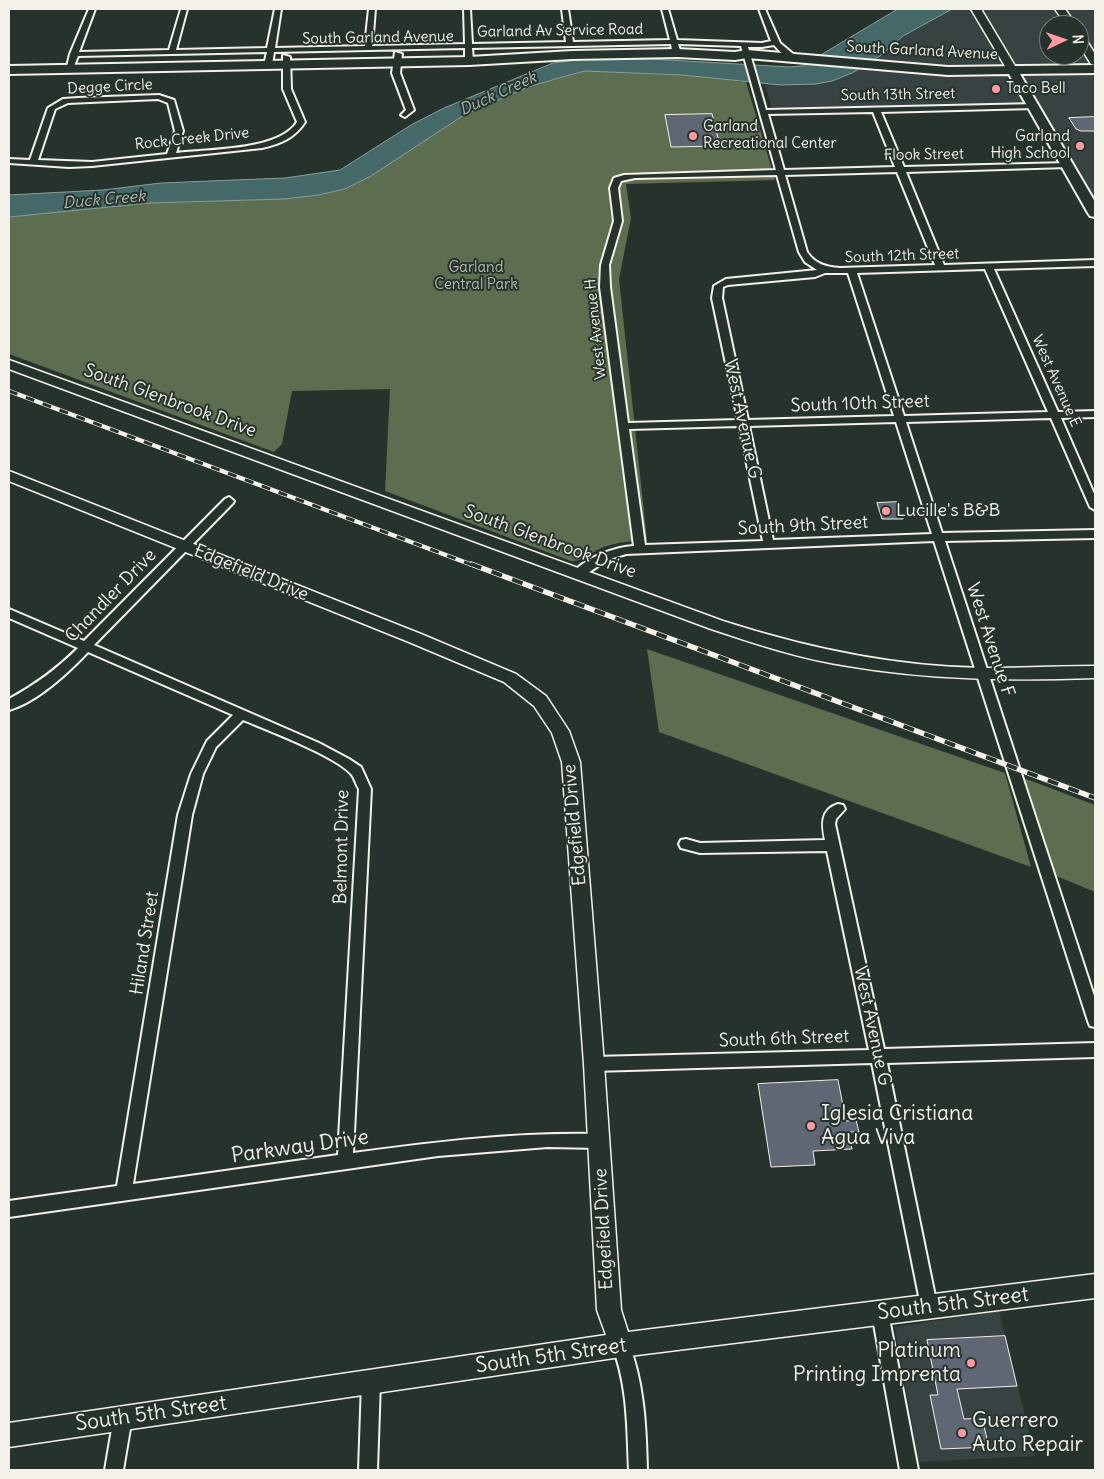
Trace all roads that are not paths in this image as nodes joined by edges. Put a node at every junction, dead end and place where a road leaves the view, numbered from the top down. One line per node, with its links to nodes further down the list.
1 (92, 9): 21 (street)
2 (184, 9): 14 (street)
3 (278, 9): 17 (street)
4 (372, 9): 12 (street)
5 (467, 9): 15 (street)
6 (565, 9): 11 (street)
7 (665, 9): 13 (street)
8 (762, 9): 10 (street)
9 (976, 9): 25 (street)
10 (775, 42): 16 (street); 20 (street)
11 (570, 44): 13 (street, Garland Av Service Road); 15 (street, Garland Av Service Road)
12 (368, 48): 15 (street, Garland Av Service Road); 17 (street, Garland Av Service Road)
13 (676, 48): 15 (main road, South Garland Avenue); 16 (main road, South Garland Avenue)
14 (172, 52): 17 (street, Garland Av Service Road); 21 (street, Garland Av Service Road)
15 (469, 53): 18 (main road, South Garland Avenue)
16 (747, 53): 20 (main road, South Garland Avenue); 28 (street)
17 (269, 57): 19 (main road, South Garland Avenue); 21 (main road, South Garland Avenue)
18 (398, 58): 19 (main road, South Garland Avenue); 29 (street)
19 (286, 60): 30 (street, Rock Creek Drive)
20 (801, 60): 25 (main road, South Garland Avenue)
21 (72, 61): 22 (main road, South Garland Avenue); 24 (main road, South Garland Avenue)
22 (9, 62)
23 (1095, 69): 25 (main road, South Garland Avenue)
24 (9, 70)
25 (1013, 71): 26 (main road)
26 (1034, 106): 27 (street, South 13th Street); 33 (main road)
27 (876, 109): 28 (street, South 13th Street); 34 (street)
28 (764, 112): 35 (street)
29 (405, 115)
30 (171, 155): 32 (street, Rock Creek Drive); 32 (street, Degge Circle)
31 (9, 161): 32 (street, Rock Creek Drive)
32 (32, 163)
33 (1068, 165): 34 (street, Flook Street); 36 (main road)
34 (901, 169): 35 (street, Flook Street); 39 (street)
35 (780, 172): 40 (street); 48 (street, West Avenue H)
36 (1095, 212)
37 (1095, 263): 38 (street, South 12th Street)
38 (989, 267): 39 (street, South 12th Street); 45 (street, West Avenue E)
39 (941, 269): 41 (street, South 12th Street)
40 (824, 270): 41 (street, South 12th Street); 42 (street, South 12th Street)
41 (852, 271): 46 (street, West Avenue F)
42 (716, 292): 47 (street, West Avenue G)
43 (9, 364): 57 (street, South Glenbrook Drive)
44 (1095, 414): 45 (street, South 10th Street)
45 (1054, 415): 46 (street, South 10th Street); 51 (street, West Avenue E)
46 (900, 419): 47 (street, South 10th Street); 53 (street, West Avenue F)
47 (743, 423): 48 (street, South 10th Street); 55 (street, West Avenue G)
48 (625, 426): 56 (street, West Avenue H)
49 (9, 476): 54 (street, Edgefield Drive)
50 (229, 501): 54 (street, Chandler Drive)
51 (1095, 507)
52 (1095, 534): 53 (street, South 9th Street)
53 (939, 537): 55 (street, South 9th Street); 61 (street, West Avenue F)
54 (184, 546): 59 (street, Chandler Drive); 70 (street, Edgefield Drive)
55 (769, 546): 56 (street, South 9th Street)
56 (640, 549): 57 (street, South 9th Street)
57 (578, 574): 61 (street, South Glenbrook Drive)
58 (9, 613): 59 (street, Belmont Drive)
59 (86, 646): 62 (street, Chandler Drive); 63 (street, Belmont Drive)
60 (1095, 672): 61 (street, South Glenbrook Drive)
61 (983, 674): 67 (street, West Avenue F)
62 (9, 705)
63 (241, 715): 72 (street, Belmont Drive); 73 (street, Hiland Street)
64 (838, 809): 66 (street, West Avenue G)
65 (686, 844): 66 (street)
66 (833, 845): 69 (street, West Avenue G)
67 (1095, 1021)
68 (1095, 1050): 69 (street, South 6th Street)
69 (878, 1055): 70 (street, South 6th Street); 76 (street, West Avenue G)
70 (594, 1064): 71 (street, Edgefield Drive)
71 (598, 1141): 72 (street, Parkway Drive); 78 (street, Edgefield Drive)
72 (346, 1162): 73 (street, Parkway Drive)
73 (124, 1193): 74 (street, Parkway Drive)
74 (9, 1209)
75 (1095, 1286): 76 (street, South 5th Street)
76 (929, 1306): 77 (street, South 5th Street)
77 (880, 1313): 78 (street, South 5th Street); 85 (street)
78 (621, 1345): 79 (street, South 5th Street); 84 (street, Edgefield Drive)
79 (371, 1382): 80 (street, South 5th Street); 83 (street)
80 (123, 1417): 81 (street, South 5th Street); 82 (street)
81 (9, 1435)
82 (114, 1470)
83 (368, 1470)
84 (638, 1470)
85 (909, 1470)

